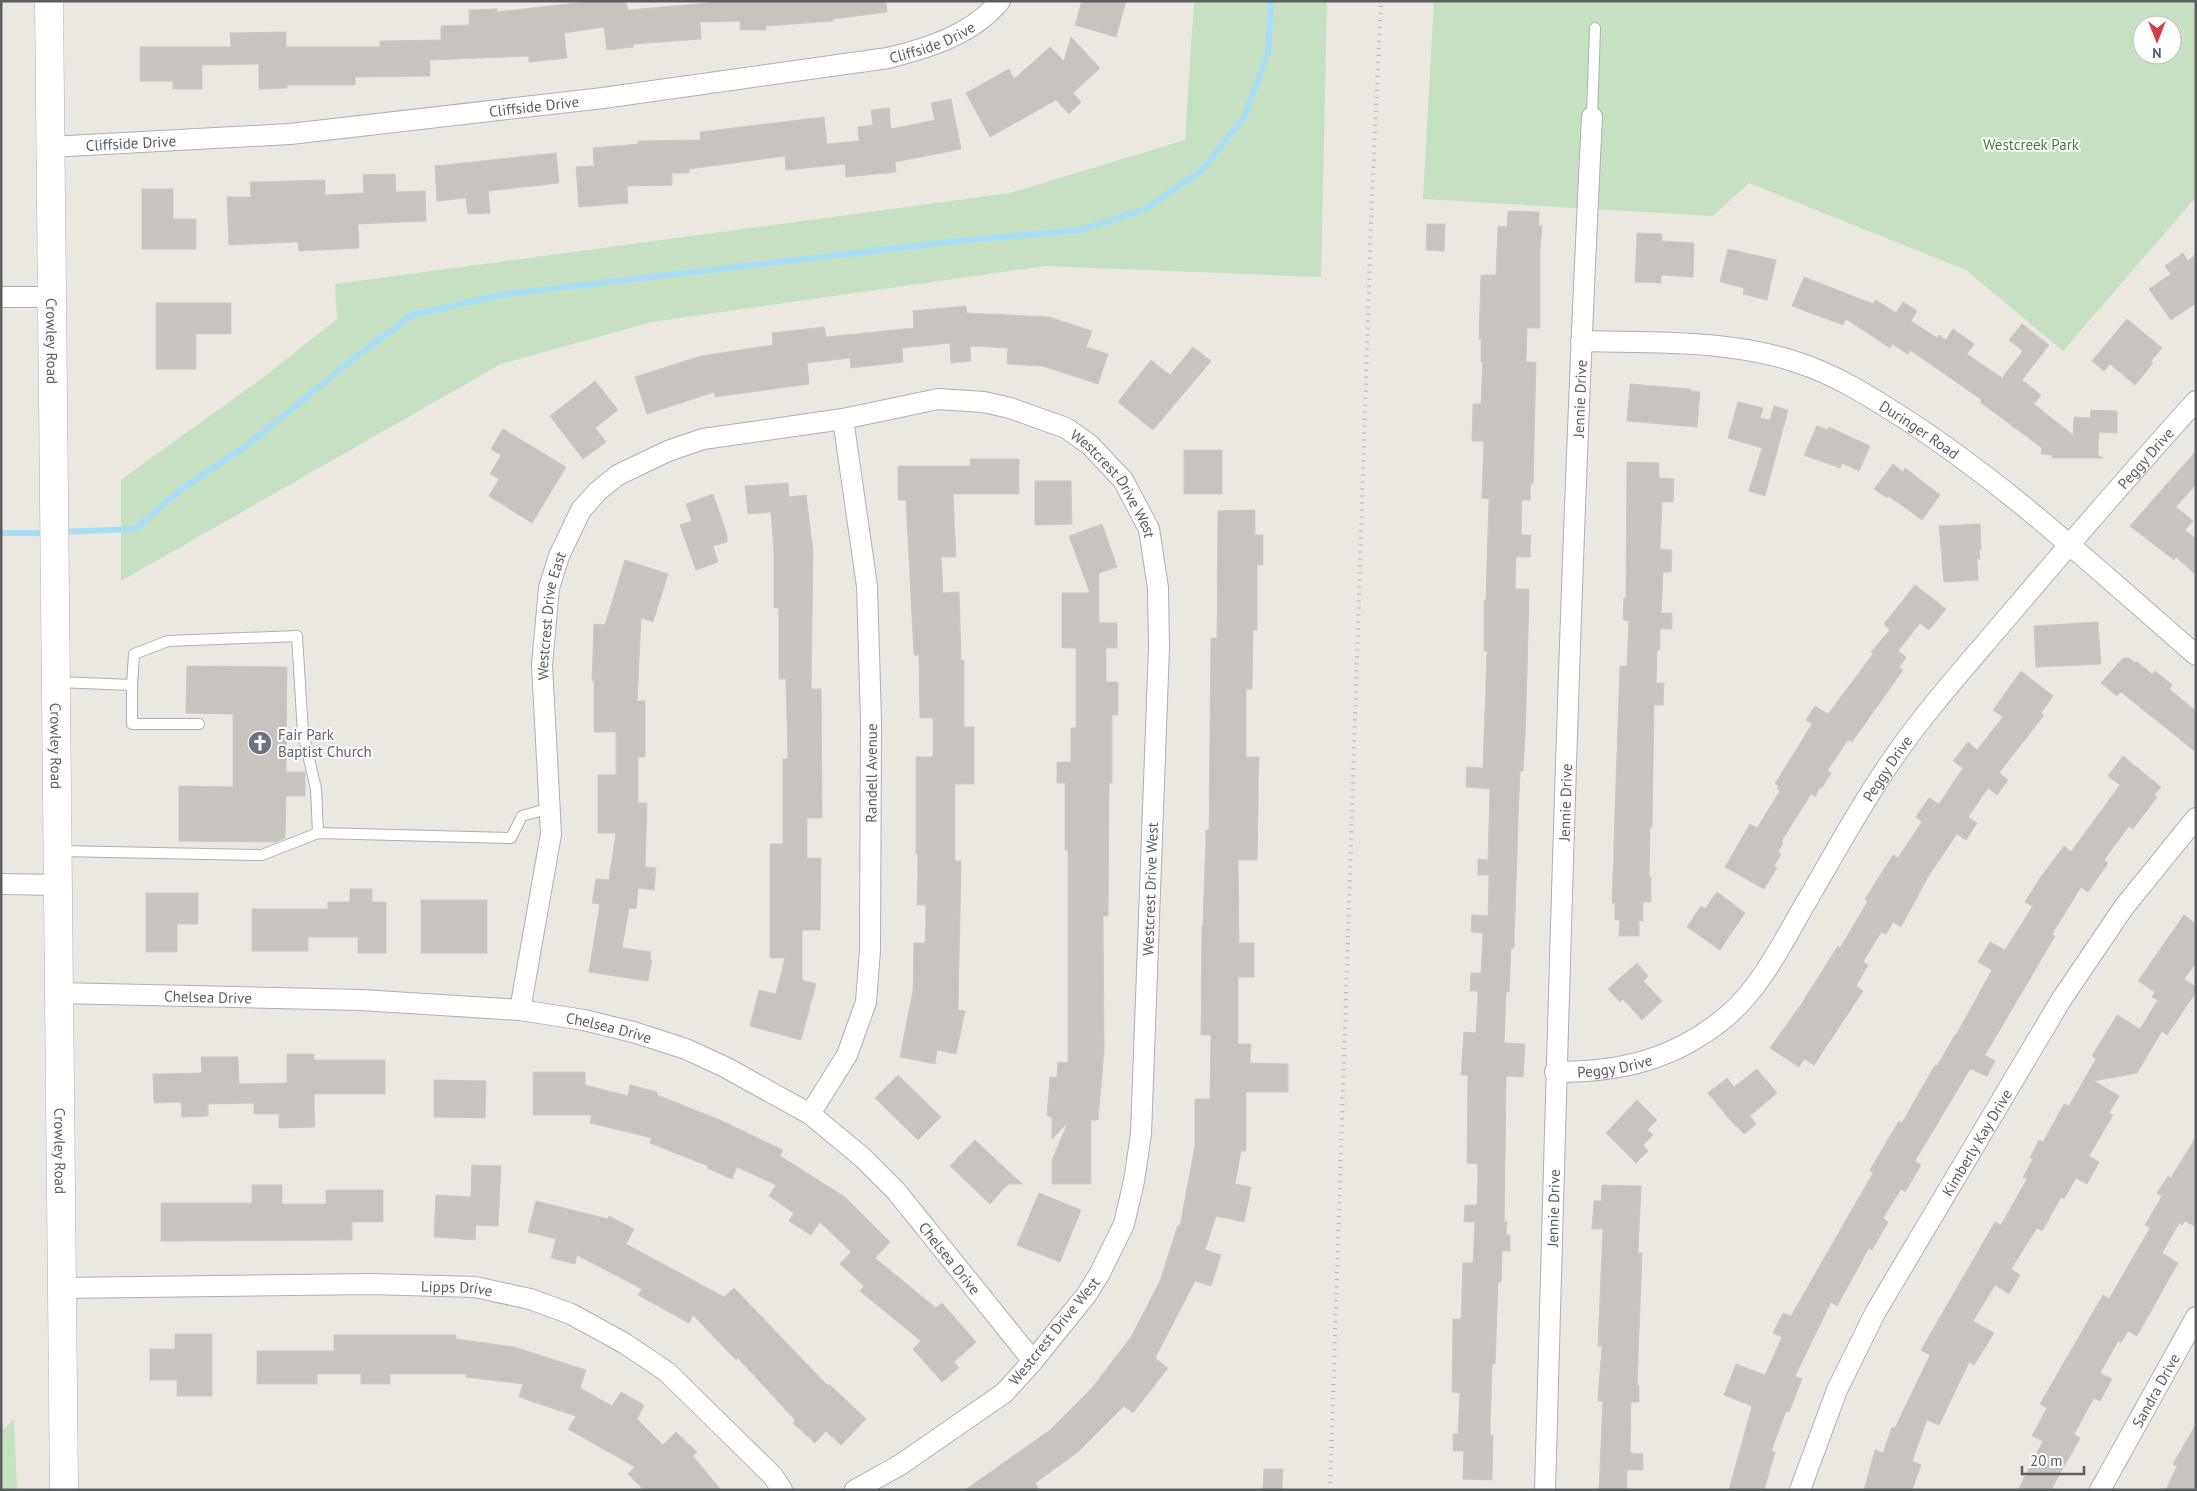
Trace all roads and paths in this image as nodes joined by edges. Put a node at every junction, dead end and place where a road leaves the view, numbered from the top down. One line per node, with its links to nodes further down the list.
1 (49, 1): 5 (main road, Crowley Road)
2 (1000, 1): 5 (street, Cliffside Drive)
3 (1595, 28): 4 (lane)
4 (1592, 117): 8 (street, Jennie Drive)
5 (50, 147): 7 (main road, Crowley Road)
6 (1, 297): 7 (street)
7 (52, 297): 13 (main road, Crowley Road)
8 (1581, 341): 11 (street, Duringer Road); 24 (street, Jennie Drive)
9 (2196, 401): 11 (street, Peggy Drive)
10 (843, 419): 16 (street, Westcrest Drive East); 25 (street, Randell Avenue); 28 (street, Westcrest Drive West)
11 (2068, 546): 12 (street, Duringer Road); 24 (street, Peggy Drive)
12 (2196, 655)
13 (56, 682): 14 (lane); 19 (main road, Crowley Road)
14 (132, 685): 15 (lane); 18 (lane)
15 (198, 724)
16 (550, 808): 18 (lane); 23 (street, Westcrest Drive East)
17 (2196, 818): 33 (street, Kimberly Kay Drive)
18 (318, 833): 19 (lane)
19 (58, 851): 21 (main road, Crowley Road)
20 (1, 884): 21 (street)
21 (58, 885): 22 (main road, Crowley Road)
22 (59, 993): 23 (street, Chelsea Drive); 26 (main road, Crowley Road)
23 (520, 1010): 25 (street, Chelsea Drive)
24 (1556, 1072): 32 (street, Jennie Drive)
25 (810, 1114): 28 (street, Chelsea Drive)
26 (62, 1288): 29 (main road, Crowley Road); 30 (street, Lipps Drive)
27 (2196, 1317): 34 (street, Sandra Drive)
28 (1033, 1361): 31 (street, Westcrest Drive West)
29 (64, 1490)
30 (782, 1490)
31 (855, 1490)
32 (1545, 1490)
33 (1800, 1490)
34 (2100, 1490)

